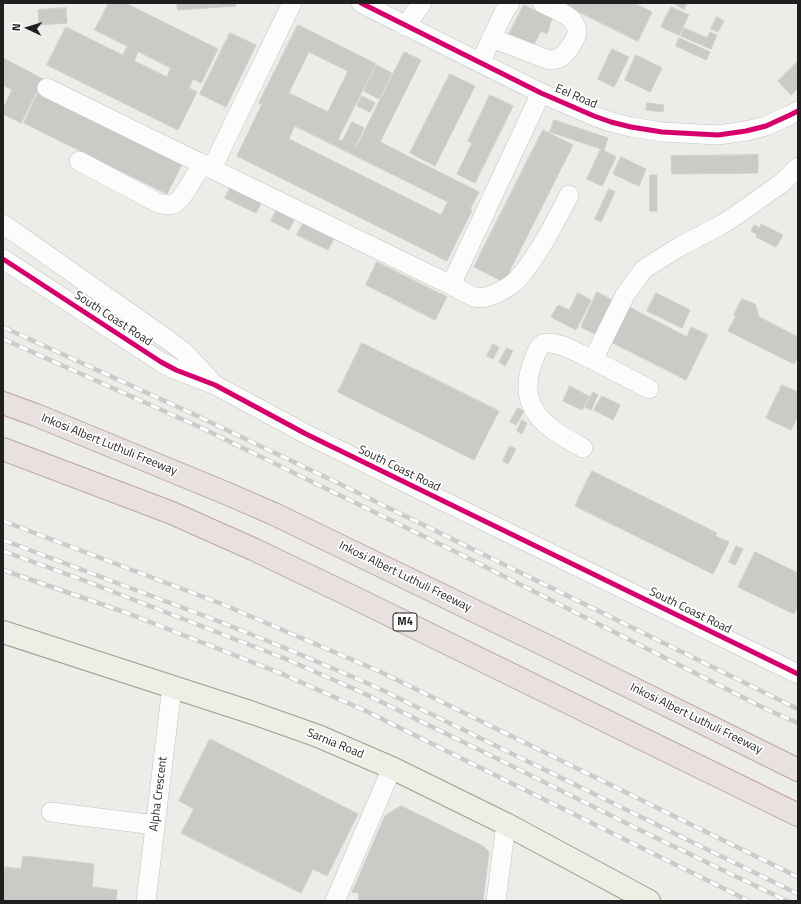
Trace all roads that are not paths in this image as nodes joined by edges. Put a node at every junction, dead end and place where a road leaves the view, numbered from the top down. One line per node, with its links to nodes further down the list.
1 (292, 3): 13 (street)
2 (361, 3): 6 (street, Eel Road)
3 (422, 3): 6 (street)
4 (510, 3): 7 (street)
5 (542, 3): 7 (street)
6 (405, 26): 8 (street, Eel Road)
7 (492, 38): 8 (street)
8 (480, 63): 10 (street, Eel Road)
9 (47, 88): 13 (street)
10 (541, 93): 11 (street, Eel Road); 18 (street)
11 (795, 115)
12 (79, 161): 13 (street)
13 (207, 166): 18 (street)
14 (798, 167): 19 (street)
15 (569, 195): 18 (street)
16 (3, 224): 20 (street, South Coast Road)
17 (3, 259): 20 (street, South Coast Road)
18 (451, 285)
19 (593, 360): 21 (street); 23 (street)
20 (215, 385): 26 (street, South Coast Road)
21 (649, 389)
22 (3, 403): 29 (highway, Inkosi Albert Luthuli Freeway)
23 (583, 448)
24 (3, 449): 31 (highway, M4)
25 (3, 632): 27 (main road, Sarnia Road)
26 (798, 674)
27 (172, 687): 28 (main road, Sarnia Road); 33 (street, Alpha Crescent)
28 (392, 768): 32 (main road, Sarnia Road); 35 (street)
29 (798, 770)
30 (51, 812): 33 (street)
31 (798, 814)
32 (506, 824): 36 (street); 37 (main road, Sarnia Road)
33 (155, 825): 34 (street, Alpha Crescent)
34 (146, 901)
35 (335, 901)
36 (496, 901)
37 (649, 901)

